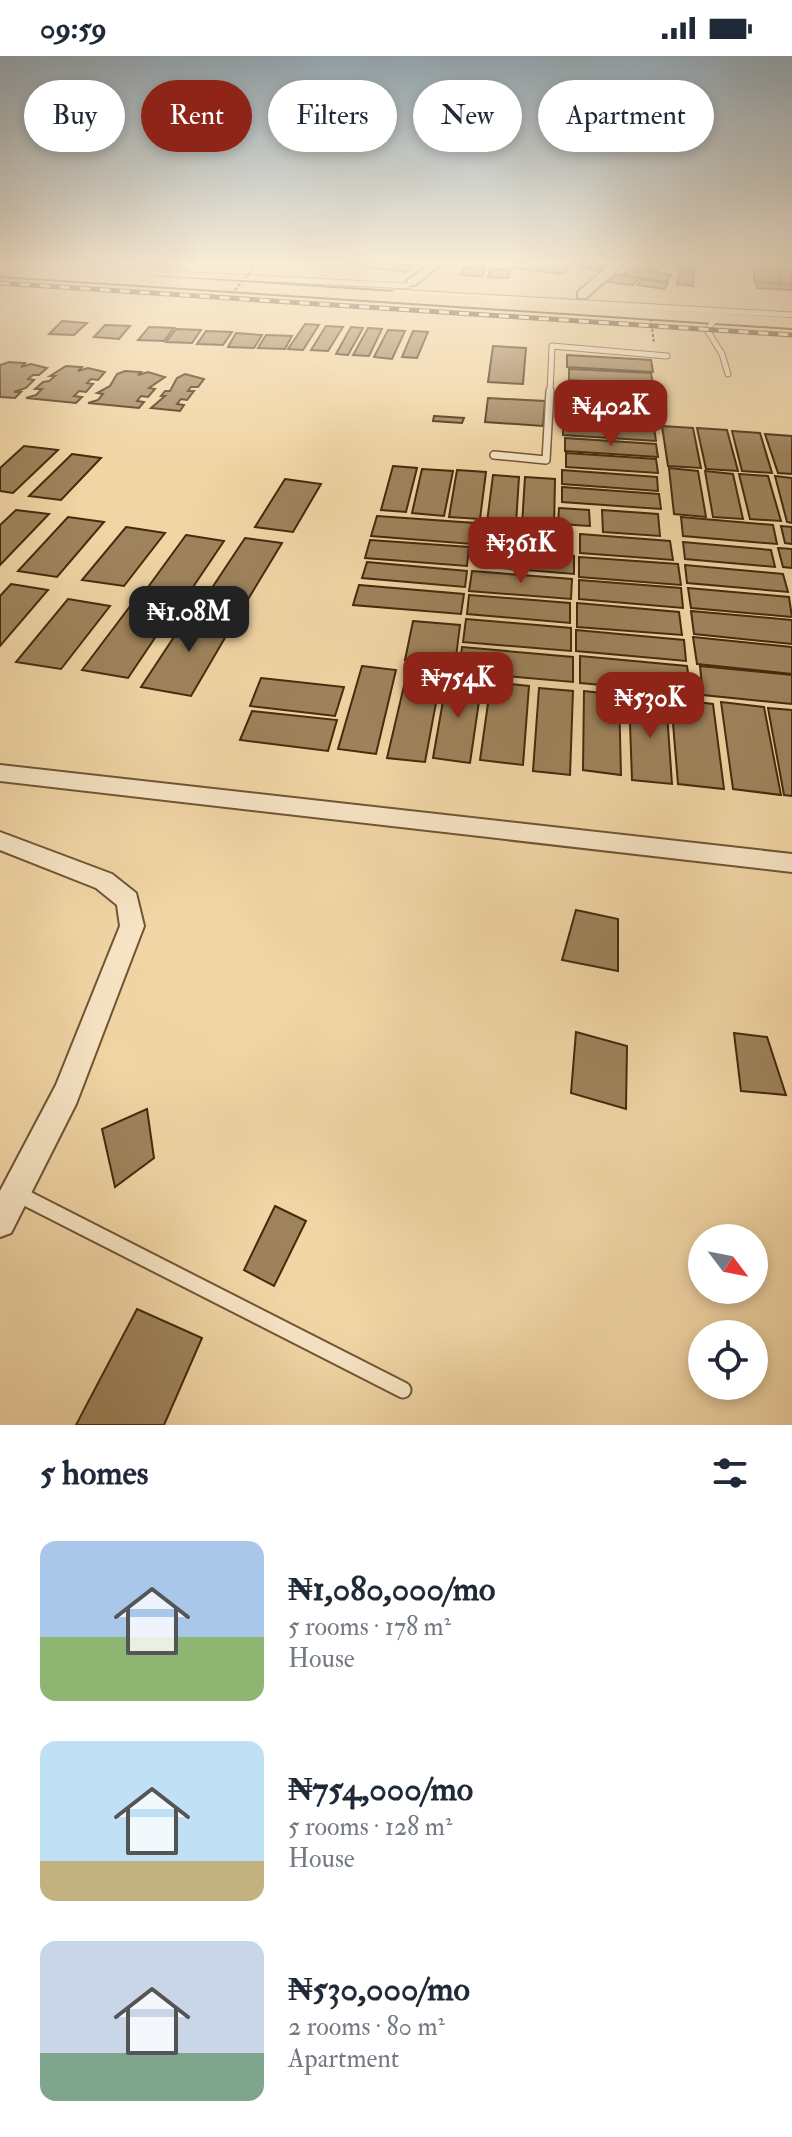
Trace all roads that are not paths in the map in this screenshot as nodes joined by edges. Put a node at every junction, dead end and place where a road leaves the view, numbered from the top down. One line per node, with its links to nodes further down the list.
1 (709, 327): 5 (lane)
2 (553, 337): 3 (lane)
3 (552, 346): 4 (lane); 6 (lane)
4 (667, 356)
5 (728, 374)
6 (494, 455)
7 (0, 773): 9 (street)
8 (0, 841): 10 (street)
9 (792, 863)
10 (16, 1193): 11 (street); 12 (lane)
11 (0, 1222)
12 (403, 1390)

